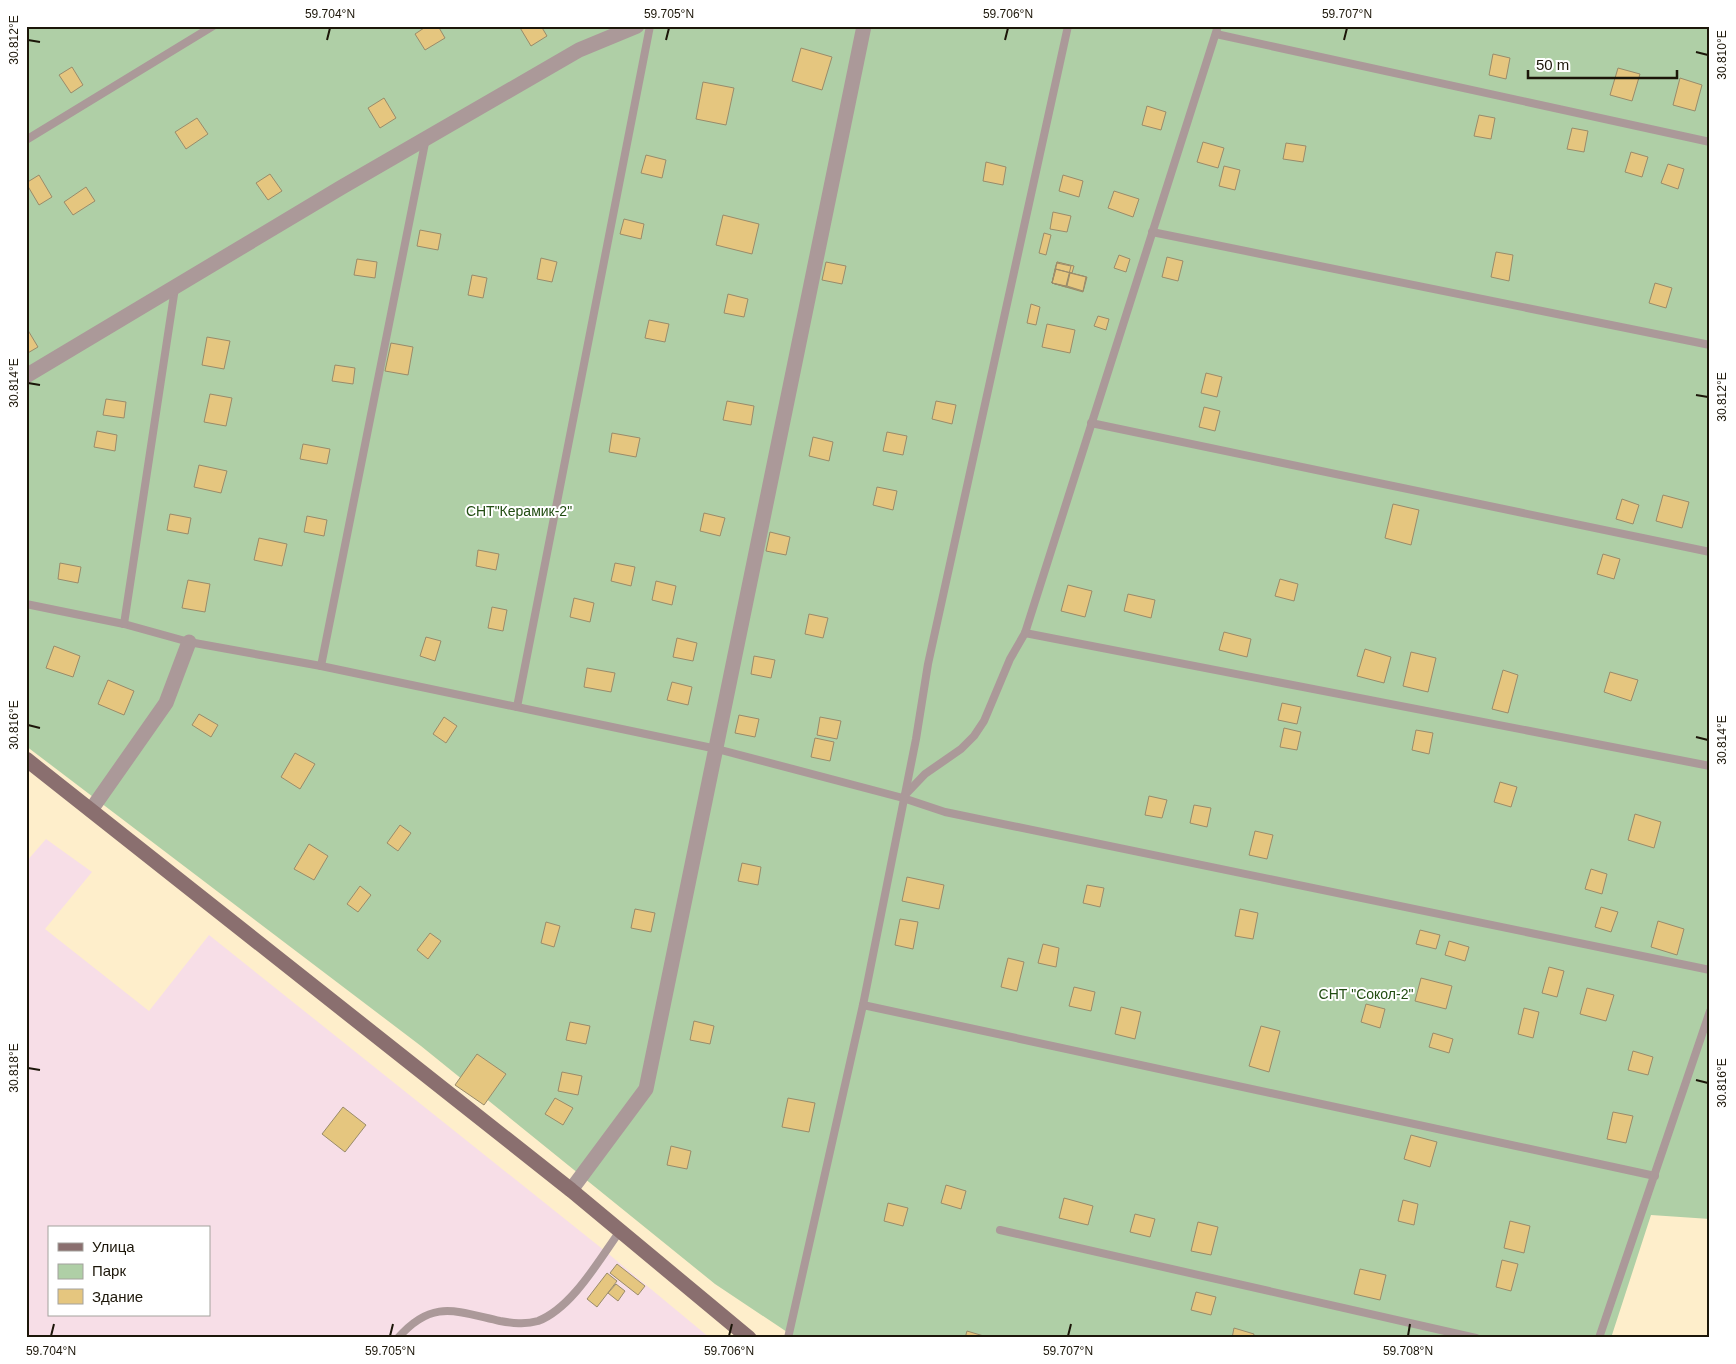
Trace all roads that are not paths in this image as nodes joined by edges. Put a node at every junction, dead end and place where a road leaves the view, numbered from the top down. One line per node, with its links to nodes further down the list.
1 (213, 26): 8 (lane)
2 (638, 26): 7 (street)
3 (650, 26): 21 (lane)
4 (864, 26): 22 (street)
5 (1068, 26): 25 (lane)
6 (1217, 30): 9 (lane); 10 (lane)
7 (426, 138): 11 (street); 20 (lane)
8 (26, 140)
9 (1710, 142)
10 (1152, 232): 12 (lane); 14 (lane)
11 (175, 287): 13 (street); 17 (lane)
12 (1710, 346)
13 (26, 376)
14 (1091, 424): 15 (lane); 18 (lane)
15 (1710, 552)
16 (26, 604): 17 (lane)
17 (124, 624): 19 (lane)
18 (1025, 633): 24 (lane); 25 (lane)
19 (189, 642): 20 (lane); 26 (street)
20 (321, 666): 21 (lane)
21 (517, 707): 22 (lane)
22 (717, 749): 25 (lane); 31 (street)
23 (26, 759): 26 (street)
24 (1710, 766)
25 (903, 798): 27 (lane); 28 (lane)
26 (91, 810): 31 (street)
27 (1710, 970)
28 (863, 1005): 30 (lane); 36 (lane)
29 (1710, 1011): 30 (lane)
30 (1654, 1176): 38 (lane)
31 (571, 1190): 33 (street)
32 (1000, 1230): 37 (lane)
33 (620, 1231): 34 (lane); 35 (street)
34 (398, 1338)
35 (749, 1338)
36 (788, 1338)
37 (1476, 1338)
38 (1599, 1338)

